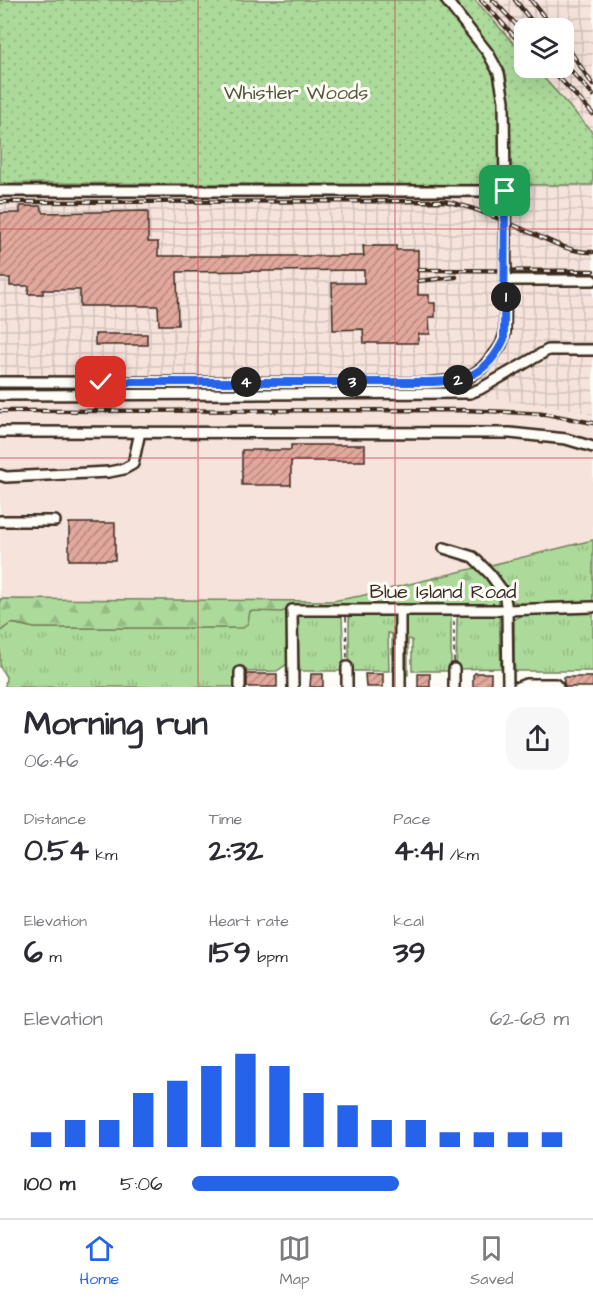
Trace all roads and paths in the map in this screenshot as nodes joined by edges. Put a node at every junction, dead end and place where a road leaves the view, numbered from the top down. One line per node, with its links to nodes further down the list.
1 (446, 0): 3 (street)
2 (0, 191): 3 (street)
3 (505, 191): 4 (street)
4 (506, 280): 5 (street); 7 (street)
5 (593, 280)
6 (593, 350): 8 (street)
7 (0, 382)
8 (0, 395)
9 (0, 432): 10 (street)
10 (140, 432): 11 (street); 12 (street)
11 (593, 447)
12 (0, 475)
13 (0, 521): 14 (street)
14 (55, 521)
15 (444, 548): 20 (street)
16 (593, 607): 20 (street, Blue Island Road)
17 (346, 610): 18 (street, Blue Island Road); 21 (path); 25 (street, Blue Island Road)
18 (400, 610): 19 (street, Blue Island Road); 27 (street)
19 (454, 610): 20 (street, Blue Island Road); 22 (path)
20 (507, 610): 29 (street)
21 (347, 667): 26 (street)
22 (454, 669): 28 (street)
23 (240, 672): 24 (street)
24 (240, 687)
25 (293, 687)
26 (347, 687)
27 (400, 687)
28 (454, 687)
29 (508, 687)
30 (521, 687): 31 (street)
31 (558, 687)

